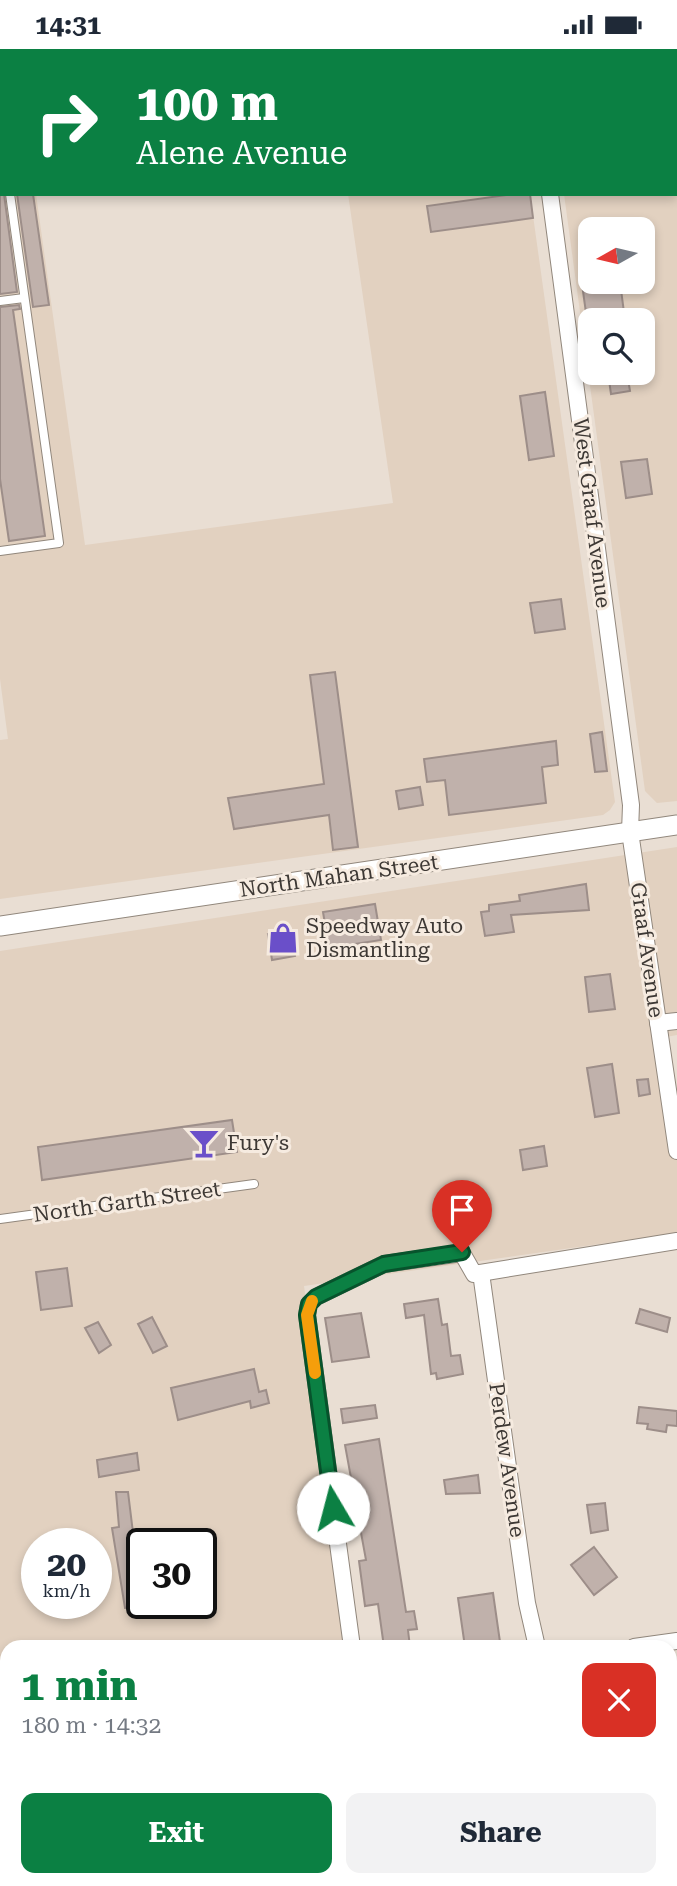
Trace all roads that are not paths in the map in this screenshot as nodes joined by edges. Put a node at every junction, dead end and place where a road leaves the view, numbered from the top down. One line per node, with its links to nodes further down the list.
1 (10, 196): 3 (lane)
2 (550, 196): 7 (street, West Graaf Avenue)
3 (24, 298): 4 (lane); 5 (lane)
4 (0, 301)
5 (0, 551)
6 (677, 825): 7 (street, North Mahan Street)
7 (630, 832): 8 (street, North Mahan Street); 10 (street, Graaf Avenue)
8 (0, 926)
9 (677, 1021): 10 (street)
10 (658, 1023): 11 (street, Graaf Avenue)
11 (677, 1151)
12 (254, 1184): 13 (lane, North Garth Street)
13 (0, 1219)
14 (677, 1241): 15 (street)
15 (481, 1273): 16 (street); 17 (street, Perdew Avenue)
16 (351, 1640)
17 (535, 1640)

